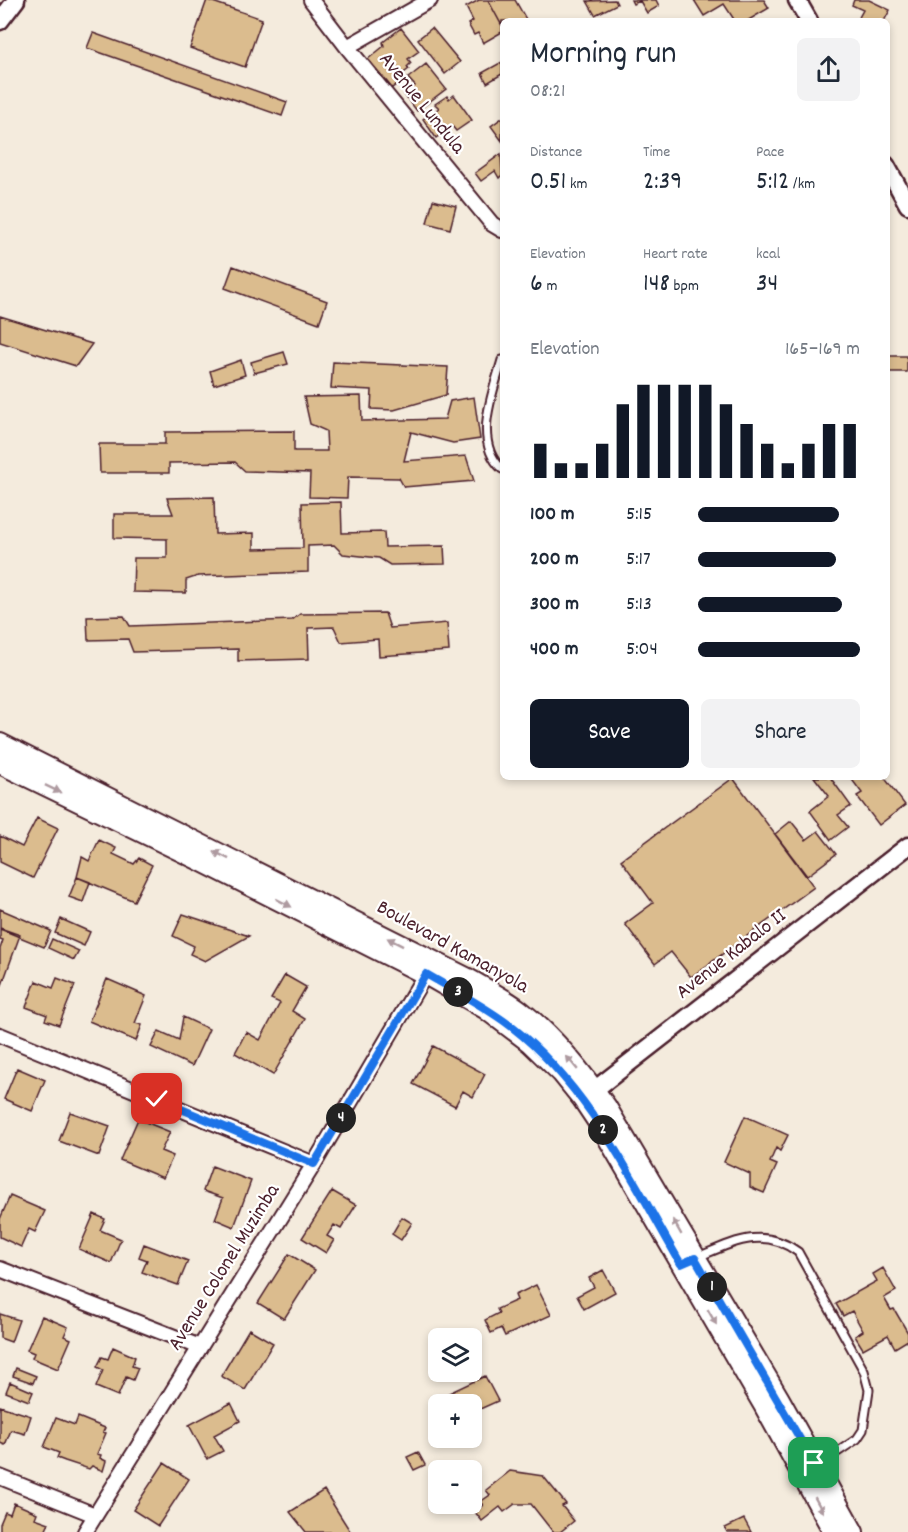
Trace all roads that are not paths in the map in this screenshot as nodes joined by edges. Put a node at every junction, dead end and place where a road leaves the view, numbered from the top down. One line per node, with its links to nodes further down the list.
1 (16, 0): 6 (street)
2 (311, 0): 7 (street, Avenue Lundula)
3 (430, 0): 7 (street)
4 (797, 0): 5 (street)
5 (807, 18)
6 (0, 21)
7 (346, 47): 10 (street, Avenue Lundula)
8 (890, 172): 9 (street)
9 (908, 205)
10 (500, 229)
11 (500, 368): 12 (lane)
12 (500, 467)
13 (0, 744): 15 (main road, Boulevard Kamanyola)
14 (0, 764): 15 (main road, Boulevard Kamanyola, one-way to 15)
15 (138, 822): 17 (main road, Boulevard Kamanyola)
16 (908, 846): 19 (street, Avenue Kabalo II)
17 (429, 968): 19 (main road, Boulevard Kamanyola); 20 (street, Avenue Colonel Muzimba)
18 (0, 1035): 20 (street)
19 (588, 1095): 21 (main road, Boulevard Kamanyola)
20 (314, 1164): 23 (street, Avenue Colonel Muzimba)
21 (688, 1261): 24 (main road, Boulevard Kamanyola); 24 (lane)
22 (0, 1269): 23 (street)
23 (200, 1347): 26 (street, Avenue Colonel Muzimba)
24 (807, 1466): 28 (main road, Boulevard Kamanyola, one-way to 28); 29 (main road, Boulevard Kamanyola)
25 (0, 1477): 26 (street)
26 (95, 1515): 27 (street, Avenue Colonel Muzimba)
27 (85, 1532)
28 (834, 1532)
29 (853, 1532)

